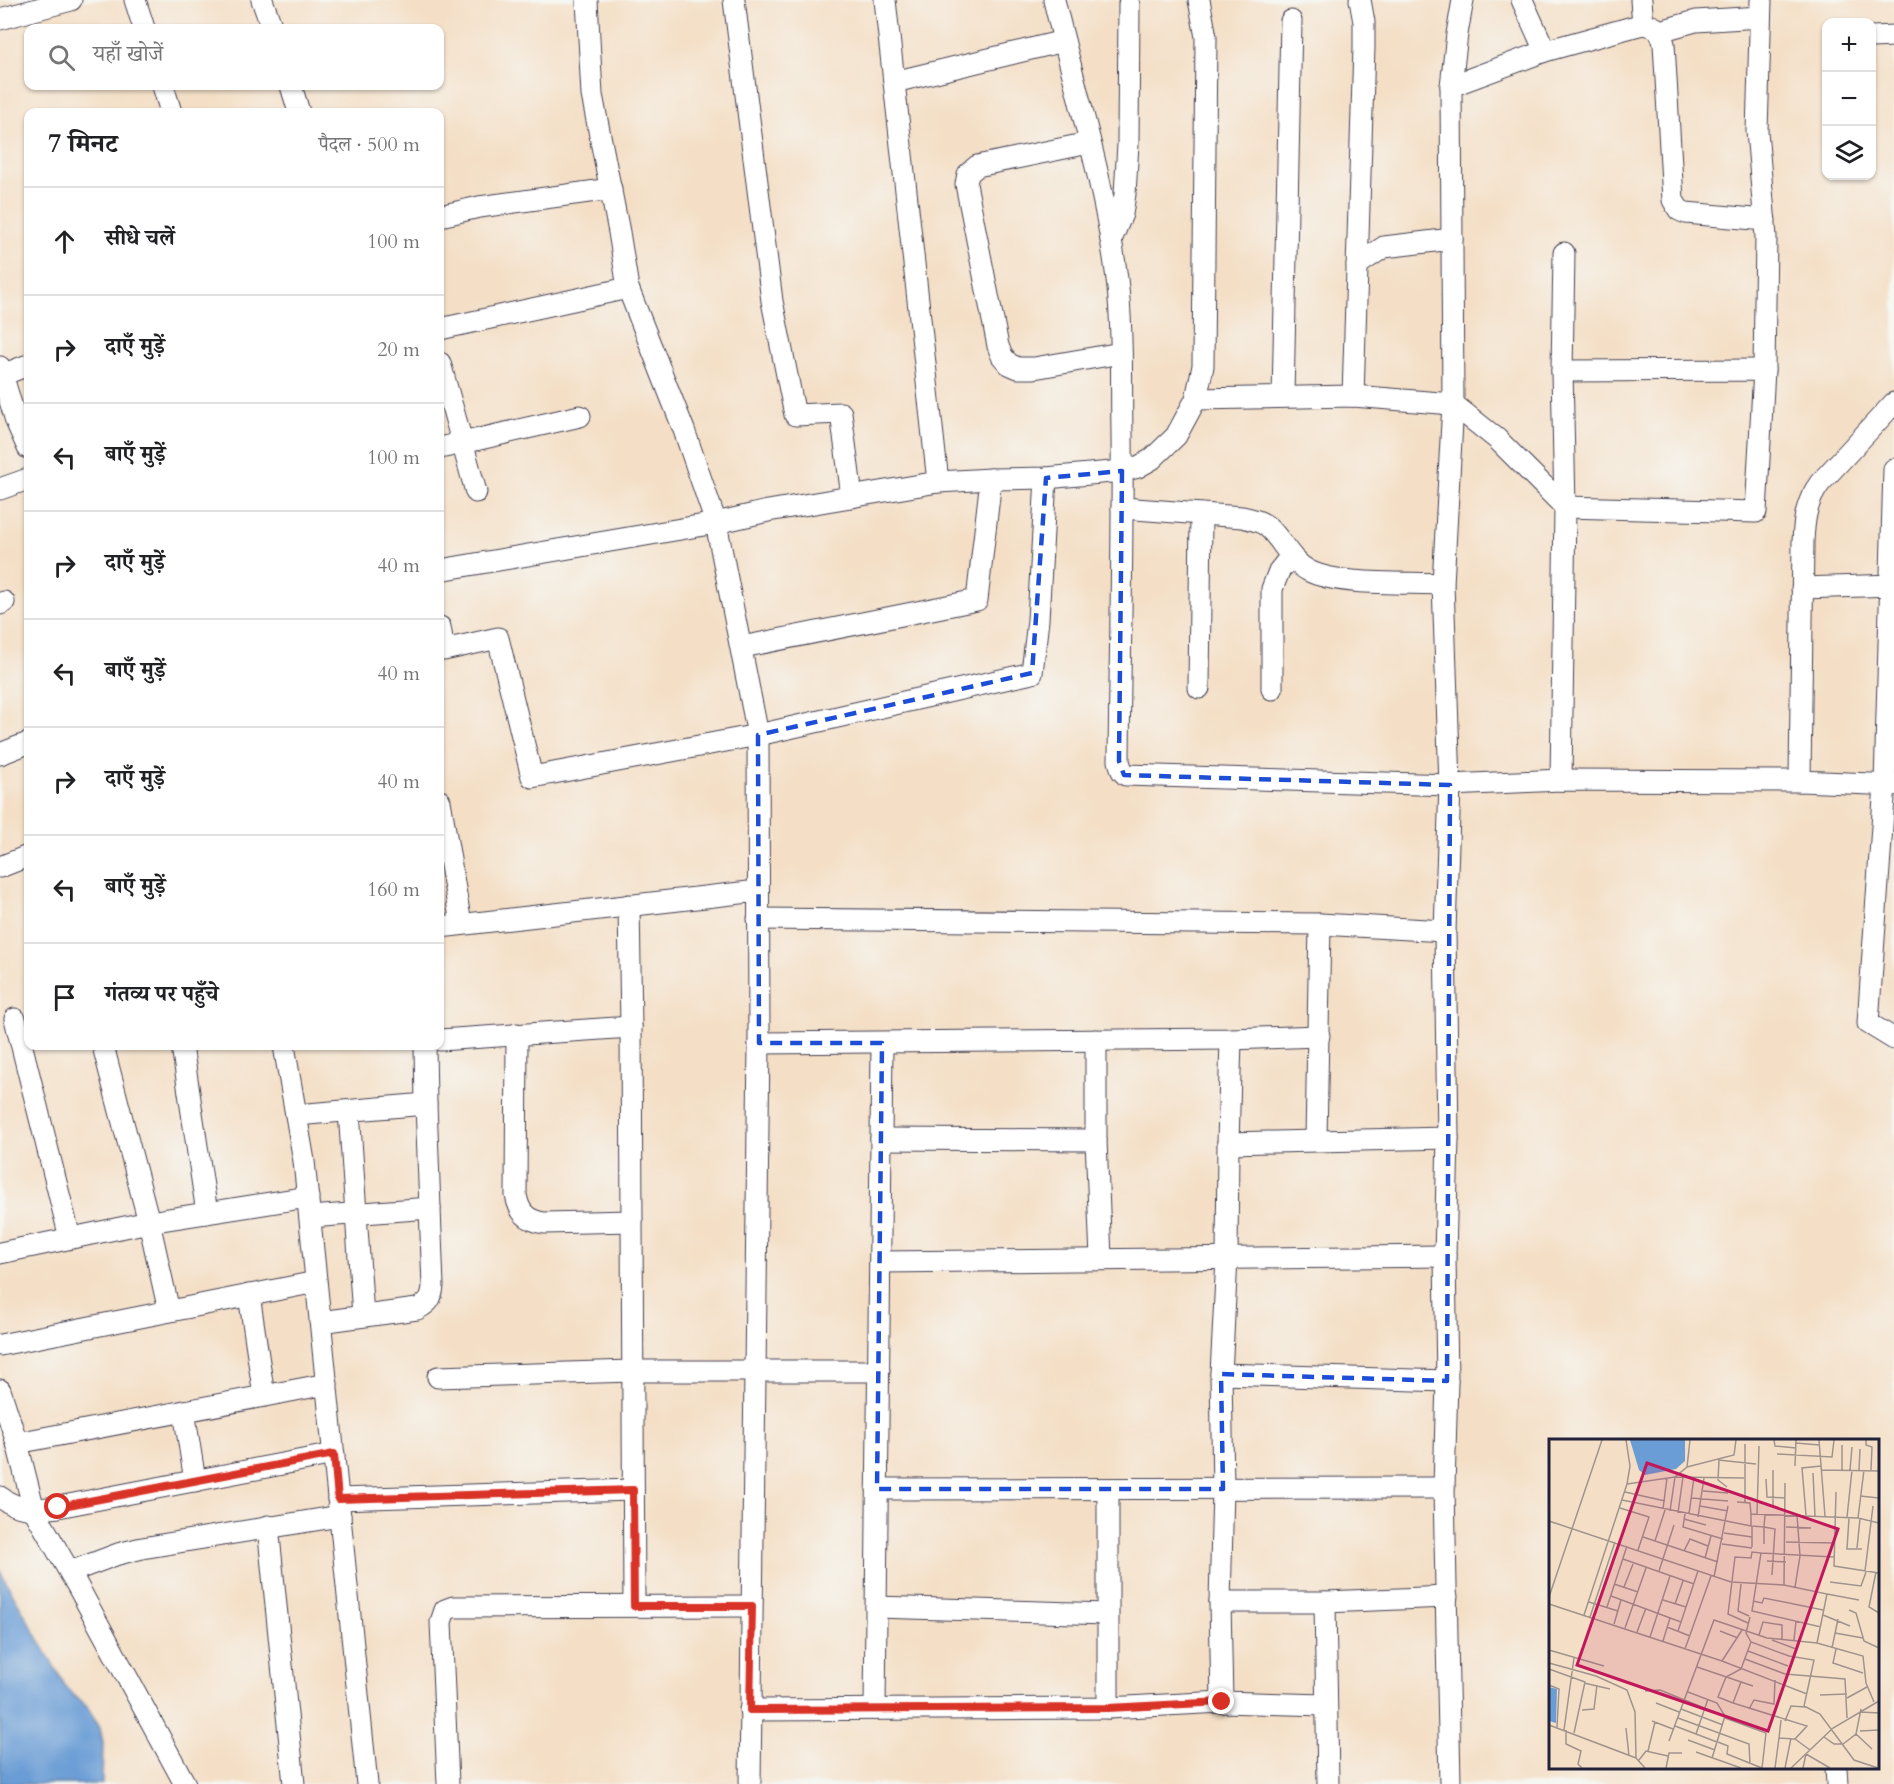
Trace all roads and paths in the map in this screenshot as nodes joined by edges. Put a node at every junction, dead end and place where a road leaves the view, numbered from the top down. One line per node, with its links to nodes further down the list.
1 (71, 0): 15 (street)
2 (135, 0): 17 (street)
3 (262, 0): 18 (street)
4 (587, 0): 31 (street)
5 (734, 0): 63 (street)
6 (885, 0): 24 (street)
7 (1054, 0): 22 (street)
8 (1199, 0): 48 (street)
9 (1360, 0): 37 (street)
10 (1463, 0): 25 (street)
11 (1522, 0): 23 (street)
12 (1641, 0): 19 (street)
13 (1129, 4): 35 (street)
14 (1760, 8): 19 (street); 33 (street)
15 (0, 19)
16 (1291, 21): 47 (street)
17 (143, 24)
18 (271, 24)
19 (1651, 28): 23 (street); 33 (street)
20 (1894, 36): 21 (street)
21 (1876, 37)
22 (1064, 41): 24 (street); 30 (street)
23 (1545, 51): 25 (street)
24 (894, 82): 60 (street)
25 (1451, 86): 34 (street)
26 (163, 90): 28 (street)
27 (292, 90): 29 (street)
28 (170, 108)
29 (298, 108)
30 (1089, 143): 35 (street); 40 (street)
31 (611, 189): 32 (street); 38 (street)
32 (444, 215)
33 (1765, 220): 42 (street)
34 (1452, 239): 37 (street); 50 (street)
35 (1111, 240): 40 (street)
36 (1564, 253): 44 (street)
37 (1357, 265): 46 (street)
38 (628, 288): 39 (street); 67 (street)
39 (444, 328)
40 (1121, 353): 56 (street)
41 (24, 366): 43 (street)
42 (1764, 370): 44 (street); 64 (street)
43 (1, 371): 52 (street)
44 (1562, 371): 64 (street)
45 (444, 378): 53 (street)
46 (1353, 396): 47 (street); 50 (street)
47 (1284, 397): 48 (street)
48 (1196, 399): 56 (street)
49 (1894, 403): 72 (street)
50 (1453, 405): 64 (street); 70 (street)
51 (580, 416): 53 (street)
52 (24, 439)
53 (461, 443): 54 (street); 62 (street)
54 (444, 447)
55 (1894, 469): 71 (street)
56 (1122, 471): 57 (street); 65 (street)
57 (1046, 478): 58 (street); 77 (street)
58 (991, 479): 60 (street); 73 (street)
59 (24, 480): 61 (street)
60 (938, 482): 63 (street)
61 (0, 489)
62 (476, 492)
63 (852, 497): 67 (street)
64 (1565, 507): 80 (street)
65 (1122, 508): 66 (street); 83 (street)
66 (1201, 514): 68 (street); 75 (street)
67 (716, 523): 69 (street); 73 (street)
68 (1291, 556): 70 (street); 76 (street)
69 (444, 569)
70 (1443, 584): 83 (street)
71 (1892, 585): 72 (street); 82 (street)
72 (1802, 588): 81 (street)
73 (742, 647): 77 (street)
74 (444, 651): 77 (street)
75 (1199, 688)
76 (1272, 689)
77 (758, 735): 87 (street)
78 (24, 745): 79 (street)
79 (0, 754)
80 (1561, 780): 81 (street); 83 (street)
81 (1800, 781): 82 (street)
82 (1889, 784): 99 (street)
83 (1450, 785): 93 (street)
84 (444, 823): 90 (street)
85 (24, 858): 86 (street)
86 (0, 867)
87 (758, 891): 88 (street); 89 (street)
88 (629, 905): 90 (street); 95 (street)
89 (758, 919): 91 (street); 102 (street)
90 (462, 924): 92 (street)
91 (1320, 924): 93 (street); 97 (street)
92 (444, 926)
93 (1446, 931): 111 (street)
94 (15, 1019): 122 (street)
95 (631, 1027): 96 (street); 120 (street)
96 (518, 1034): 100 (street); 120 (street)
97 (1319, 1036): 98 (street); 114 (street)
98 (1231, 1039): 101 (street); 115 (street)
99 (1894, 1039)
100 (444, 1040)
101 (1096, 1040): 103 (street); 113 (street)
102 (759, 1043): 103 (street); 135 (street)
103 (882, 1043): 112 (street)
104 (104, 1050): 121 (street)
105 (183, 1050): 118 (street)
106 (285, 1050): 110 (street)
107 (425, 1050): 108 (street)
108 (426, 1104): 109 (street); 117 (street)
109 (349, 1111): 110 (street); 119 (street)
110 (296, 1115): 116 (street)
111 (1448, 1138): 114 (street); 124 (street)
112 (881, 1139): 113 (street); 127 (street)
113 (1096, 1140): 125 (street)
114 (1316, 1140): 115 (street)
115 (1228, 1143): 126 (street)
116 (309, 1207): 118 (street); 119 (street); 128 (street)
117 (430, 1208): 119 (street); 131 (street)
118 (207, 1213): 121 (street)
119 (355, 1214): 131 (street)
120 (632, 1221): 134 (street)
121 (149, 1222): 122 (street); 130 (street)
122 (70, 1238): 123 (street)
123 (0, 1253)
124 (1445, 1256): 126 (street); 139 (street)
125 (1101, 1258): 126 (street); 127 (street)
126 (1227, 1258): 137 (street)
127 (880, 1262): 136 (street)
128 (316, 1282): 129 (street); 132 (street)
129 (249, 1295): 130 (street); 142 (street)
130 (169, 1311): 133 (street)
131 (363, 1316): 132 (street)
132 (320, 1322): 140 (street)
133 (0, 1346)
134 (632, 1371): 135 (street); 138 (street); 150 (street)
135 (754, 1371): 136 (street); 161 (street)
136 (879, 1371): 148 (street)
137 (1221, 1374): 139 (street); 149 (street)
138 (438, 1377)
139 (1448, 1381): 147 (street)
140 (327, 1384): 142 (street); 145 (street)
141 (0, 1390): 144 (street)
142 (264, 1396): 143 (street)
143 (184, 1411): 144 (street); 146 (street)
144 (17, 1443): 154 (street)
145 (334, 1454): 146 (street); 153 (street)
146 (195, 1481): 154 (street)
147 (1443, 1488): 149 (street); 157 (street)
148 (878, 1489): 151 (street); 162 (street)
149 (1223, 1489): 151 (street); 158 (street)
150 (633, 1490): 153 (street); 160 (street)
151 (1108, 1490): 163 (street)
152 (0, 1497): 154 (street)
153 (339, 1507): 155 (street); 172 (street)
154 (34, 1510): 156 (street)
155 (268, 1526): 156 (street); 171 (street)
156 (70, 1572): 170 (street)
157 (1446, 1597): 159 (street); 176 (street)
158 (1220, 1602): 159 (street); 164 (street)
159 (1325, 1602): 165 (street)
160 (634, 1606): 161 (street); 173 (street)
161 (752, 1606): 168 (street)
162 (876, 1607): 163 (street); 166 (street)
163 (1107, 1614): 167 (street)
164 (1222, 1702): 165 (street); 167 (street)
165 (1325, 1705): 175 (street)
166 (875, 1708): 167 (street); 168 (street)
167 (1108, 1708)
168 (750, 1710): 174 (street)
169 (1836, 1769): 177 (street)
170 (185, 1784)
171 (294, 1784)
172 (367, 1784)
173 (448, 1784)
174 (750, 1784)
175 (1328, 1784)
176 (1450, 1784)
177 (1837, 1784)

